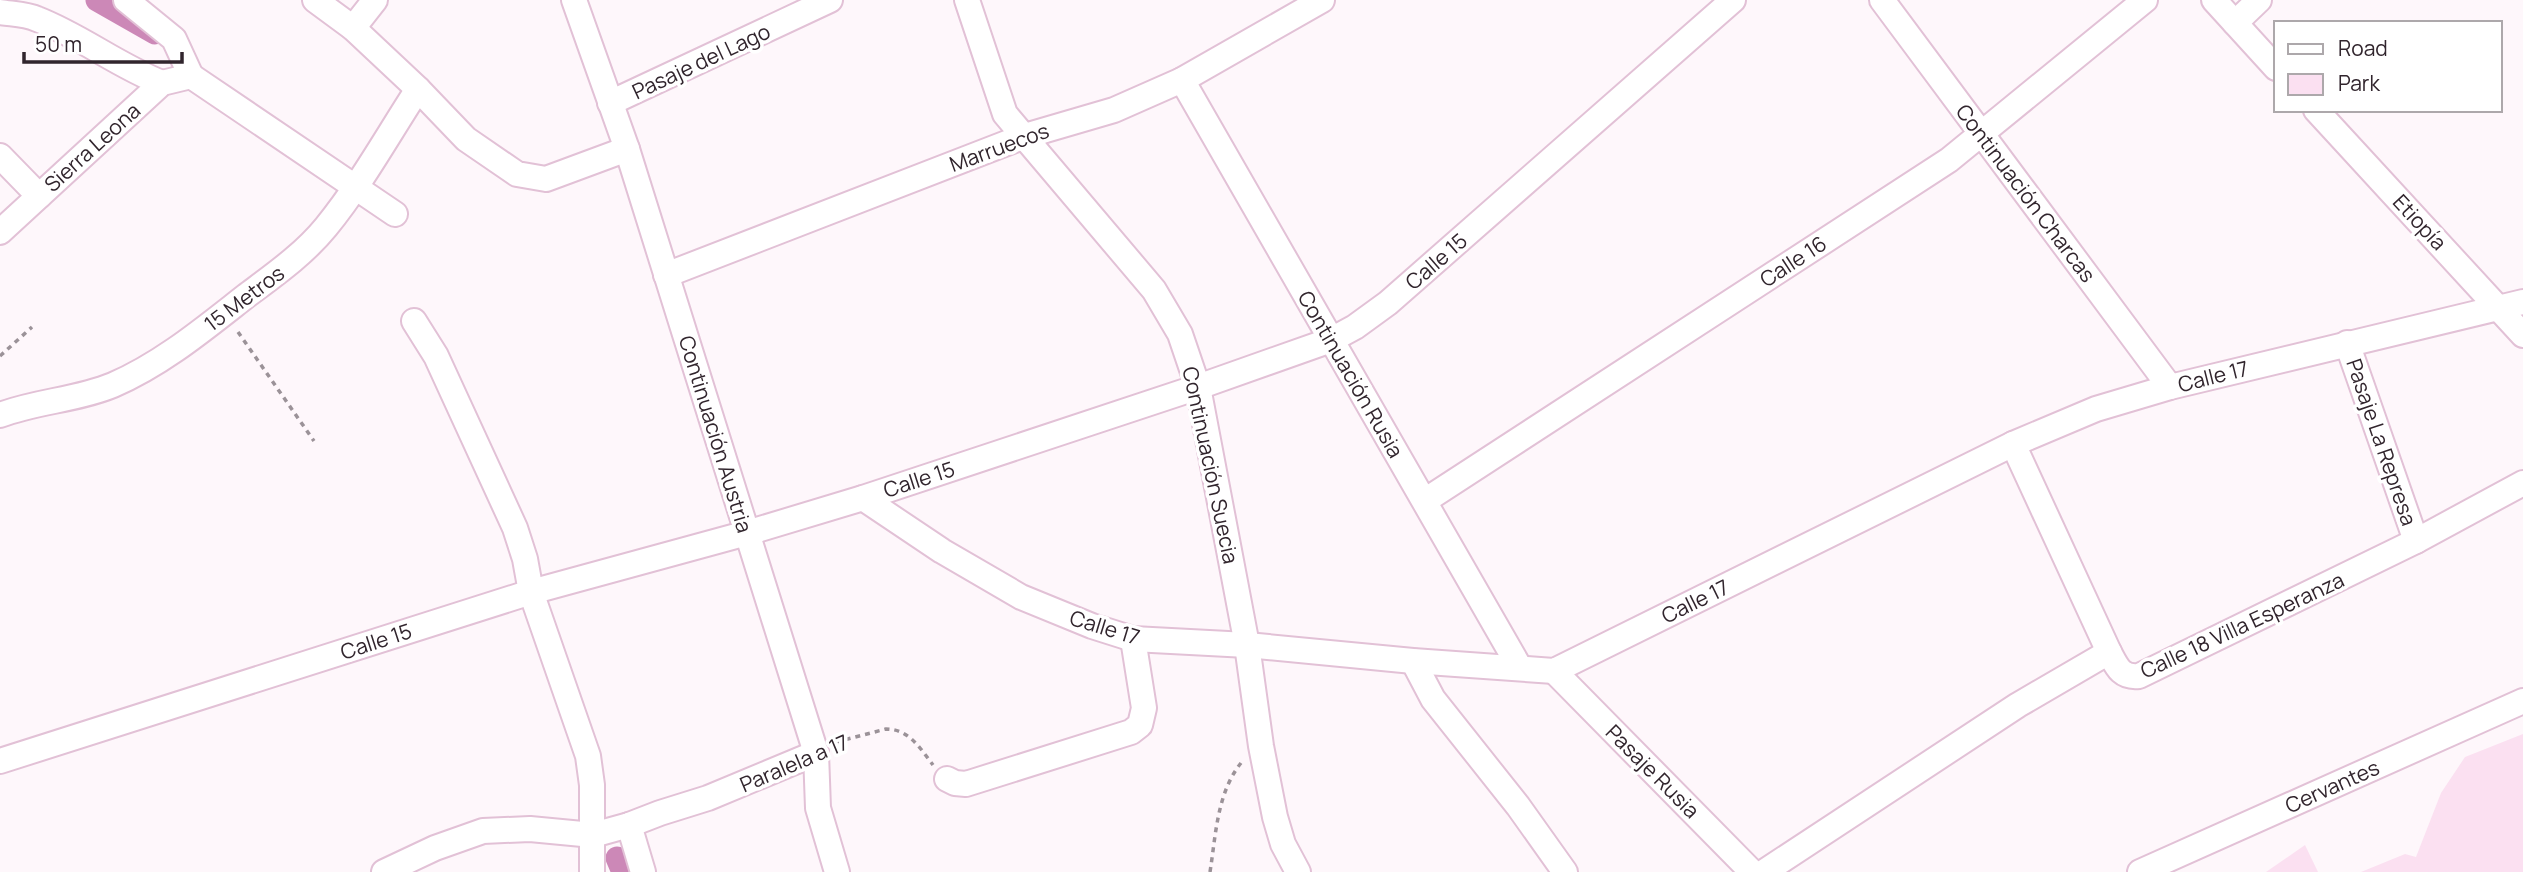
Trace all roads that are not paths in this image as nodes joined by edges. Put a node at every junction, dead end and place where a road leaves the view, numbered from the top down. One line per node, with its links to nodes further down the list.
1 (125, 0): 17 (street)
2 (315, 0): 15 (street)
3 (374, 0): 15 (street)
4 (574, 0): 21 (street, Continuación Austria)
5 (830, 0): 21 (street, Pasaje del Lago)
6 (967, 0): 24 (street, Continuación Suecia)
7 (1322, 0): 18 (street, Marruecos)
8 (1732, 0): 36 (street, Calle 15)
9 (1882, 0): 23 (street, Continuación Charcas)
10 (2145, 0): 23 (street, Calle 16)
11 (2214, 0): 14 (street)
12 (2259, 0): 14 (street)
13 (0, 12): 19 (street)
14 (2235, 23): 16 (street)
15 (353, 28): 20 (street)
16 (2274, 66)
17 (191, 76): 19 (street, Sierra Leona); 27 (street)
18 (1182, 80): 24 (street, Marruecos); 36 (street, Continuación Rusia)
19 (162, 83): 28 (street, Sierra Leona)
20 (418, 89): 25 (street); 27 (street, 15 Metros)
21 (610, 103): 25 (street, Continuación Austria)
22 (2318, 112): 33 (street, Etiopía)
23 (1982, 134): 39 (street, Continuación Charcas); 44 (street, Calle 16)
24 (1025, 136): 31 (street, Marruecos); 38 (street, Continuación Suecia)
25 (626, 149): 31 (street, Continuación Austria)
26 (0, 156): 28 (street)
27 (355, 186): 29 (street); 40 (street, 15 Metros)
28 (38, 195): 30 (street, Sierra Leona)
29 (395, 214)
30 (0, 232)
31 (666, 275): 45 (street, Continuación Austria)
32 (2523, 302): 33 (street, Calle 17)
33 (2498, 306): 35 (street, Etiopía); 37 (street, Calle 17)
34 (414, 321): 47 (street)
35 (2523, 335)
36 (1331, 340): 38 (street, Calle 15); 44 (street, Continuación Rusia)
37 (2347, 343): 39 (street, Calle 17); 46 (street, Pasaje La Represa)
38 (1198, 387): 43 (street, Calle 15); 49 (street, Continuación Suecia)
39 (2170, 387): 41 (street, Calle 17)
40 (0, 415)
41 (2013, 444): 50 (street); 53 (street, Calle 17)
42 (2523, 482): 46 (street, Calle 18 Villa Esperanza)
43 (863, 498): 45 (street, Calle 15); 48 (street, Calle 17)
44 (1426, 500): 52 (street, Continuación Rusia)
45 (747, 533): 47 (street, Calle 15); 55 (street, Continuación Austria)
46 (2416, 541): 50 (street, Calle 18 Villa Esperanza)
47 (531, 592): 56 (street, Calle 15); 59 (street)
48 (1133, 639): 49 (street, Calle 17); 57 (street)
49 (1247, 645): 51 (street, Calle 17); 64 (street, Continuación Suecia)
50 (2109, 652): 67 (street, Calle 18 Villa Esperanza)
51 (1413, 661): 52 (street, Calle 17); 65 (street)
52 (1520, 668): 53 (street, Calle 17)
53 (1554, 671): 66 (street, Pasaje Rusia)
54 (2523, 701): 68 (street, Cervantes)
55 (816, 753): 58 (street, Paralela a 17); 63 (street, Continuación Austria)
56 (0, 761)
57 (947, 779)
58 (629, 825): 59 (street, Paralela a 17); 62 (street)
59 (593, 835): 60 (street, Paralela a 17); 61 (street)
60 (384, 872)
61 (592, 872)
62 (643, 872)
63 (837, 872)
64 (1298, 872)
65 (1565, 872)
66 (1752, 872)
67 (1764, 872)
68 (2140, 872)

